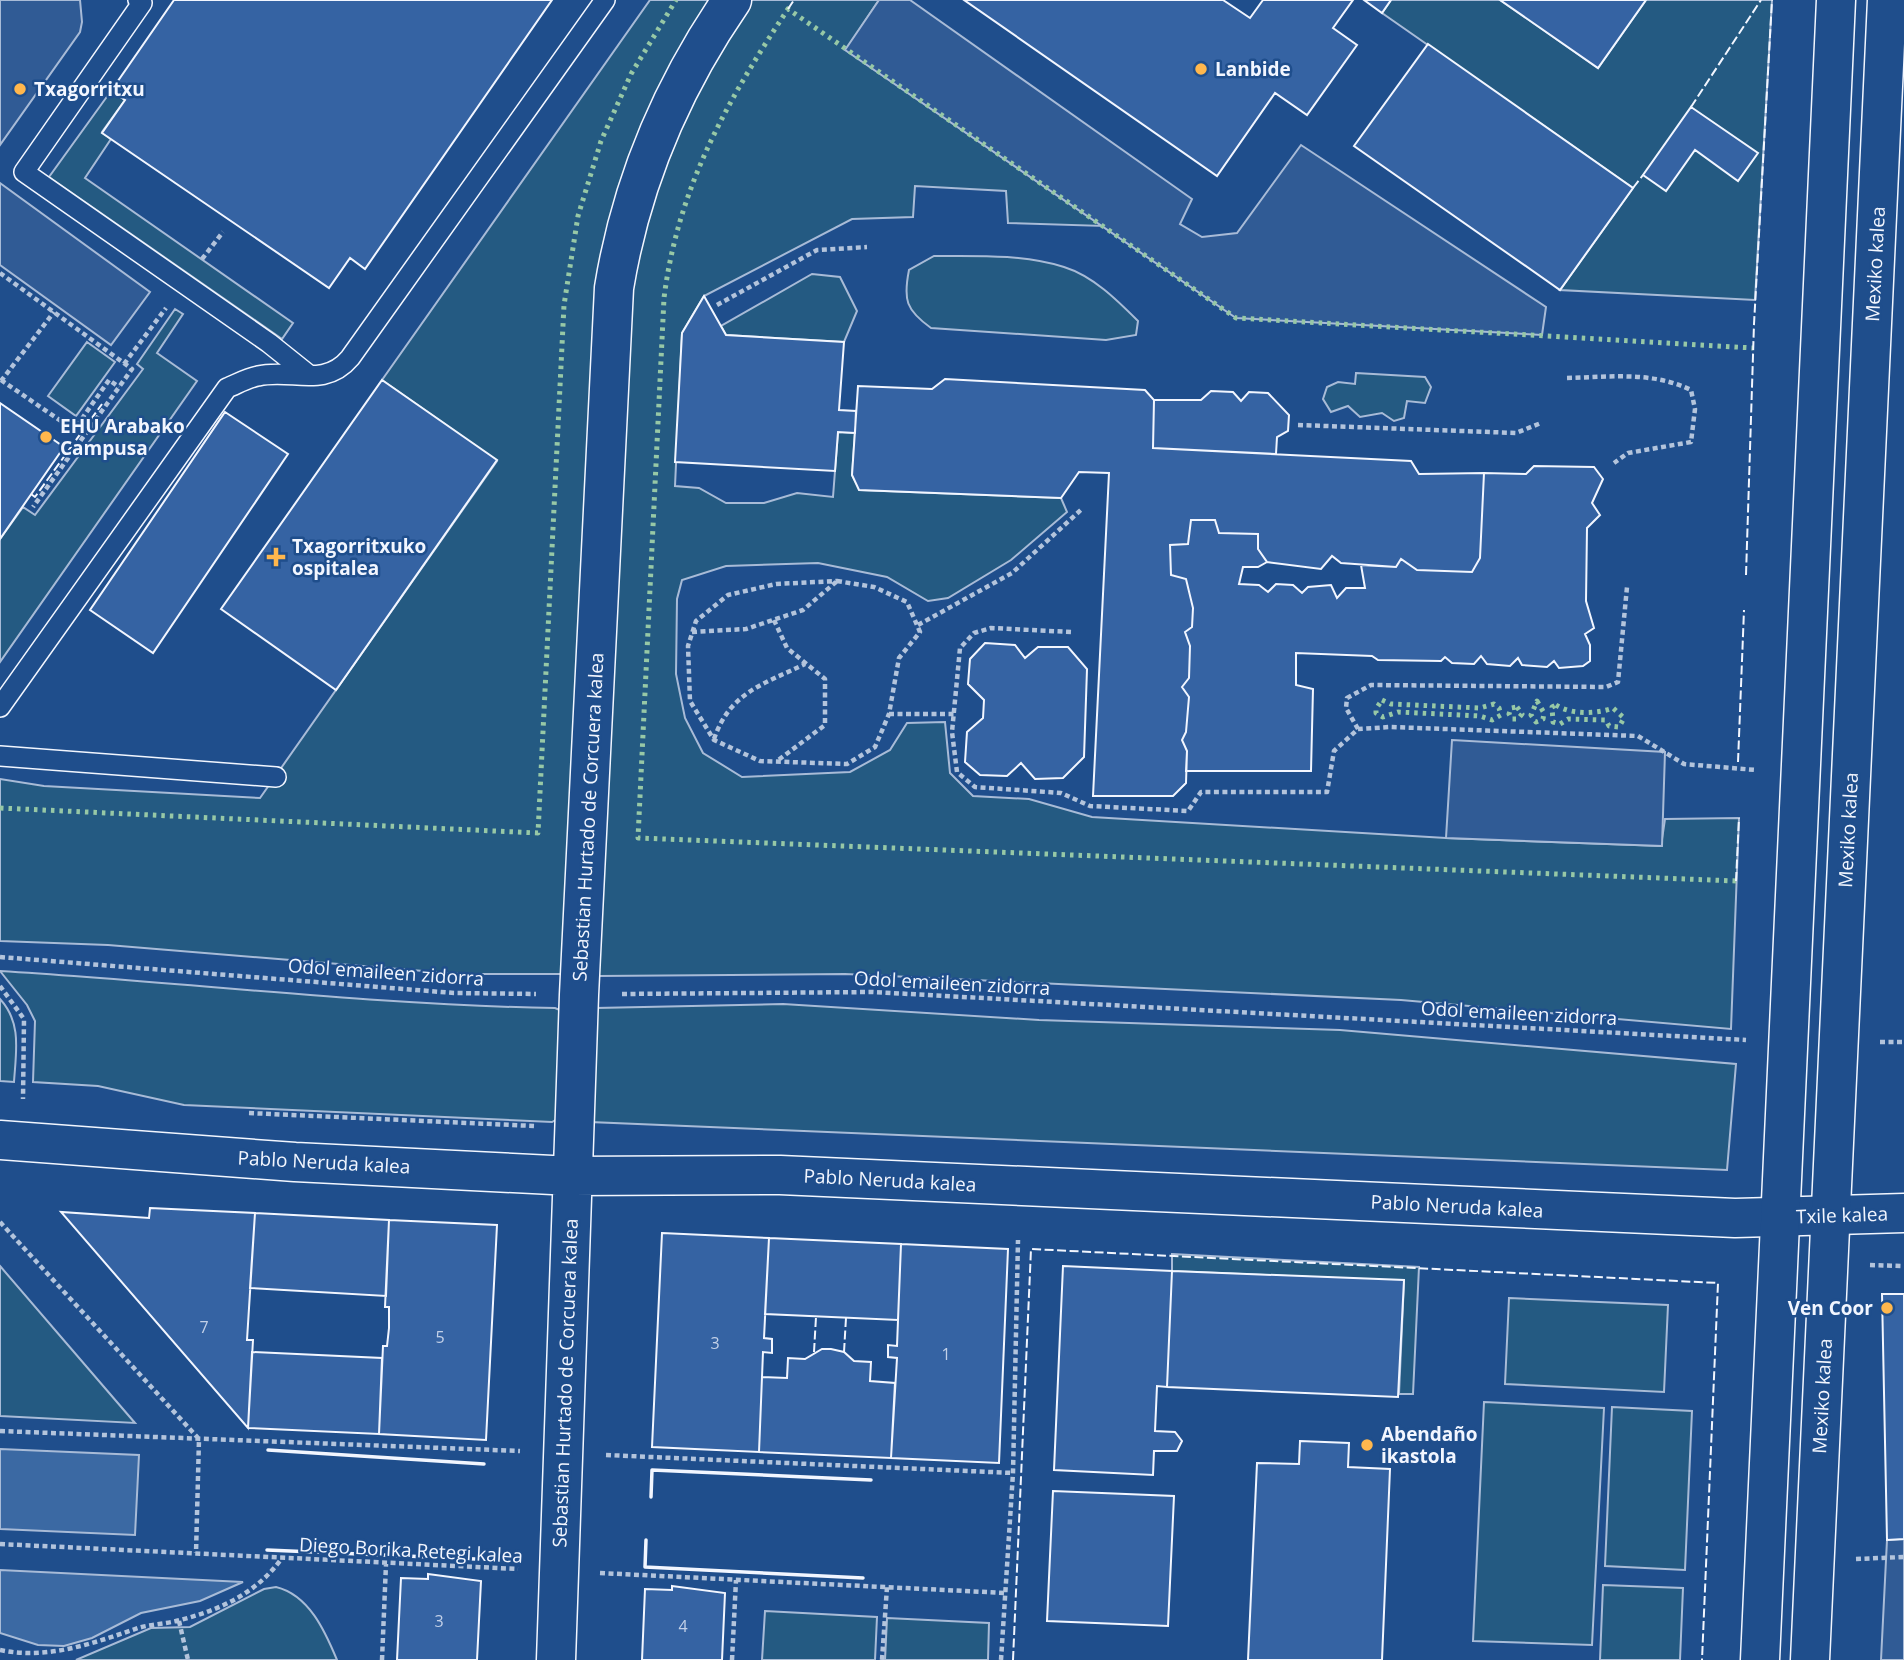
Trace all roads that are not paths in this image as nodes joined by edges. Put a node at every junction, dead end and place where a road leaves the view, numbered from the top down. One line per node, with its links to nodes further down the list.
1 (138, 0): 6 (lane)
2 (605, 0): 6 (lane)
3 (732, 0): 11 (street, Sebastian Hurtado de Corcuera kalea)
4 (1836, 0): 14 (street)
5 (1887, 0): 13 (street, Mexiko kalea)
6 (309, 375): 7 (lane)
7 (0, 707)
8 (0, 756): 9 (lane)
9 (276, 777)
10 (0, 1140): 11 (street, Pablo Neruda kalea)
11 (572, 1176): 14 (street, Pablo Neruda kalea); 15 (street, Sebastian Hurtado de Corcuera kalea)
12 (1904, 1213): 13 (street, Txile kalea)
13 (1831, 1214): 14 (street, Txile kalea); 17 (street, Mexiko kalea)
14 (1781, 1217): 16 (street)
15 (556, 1660)
16 (1760, 1660)
17 (1810, 1660)

